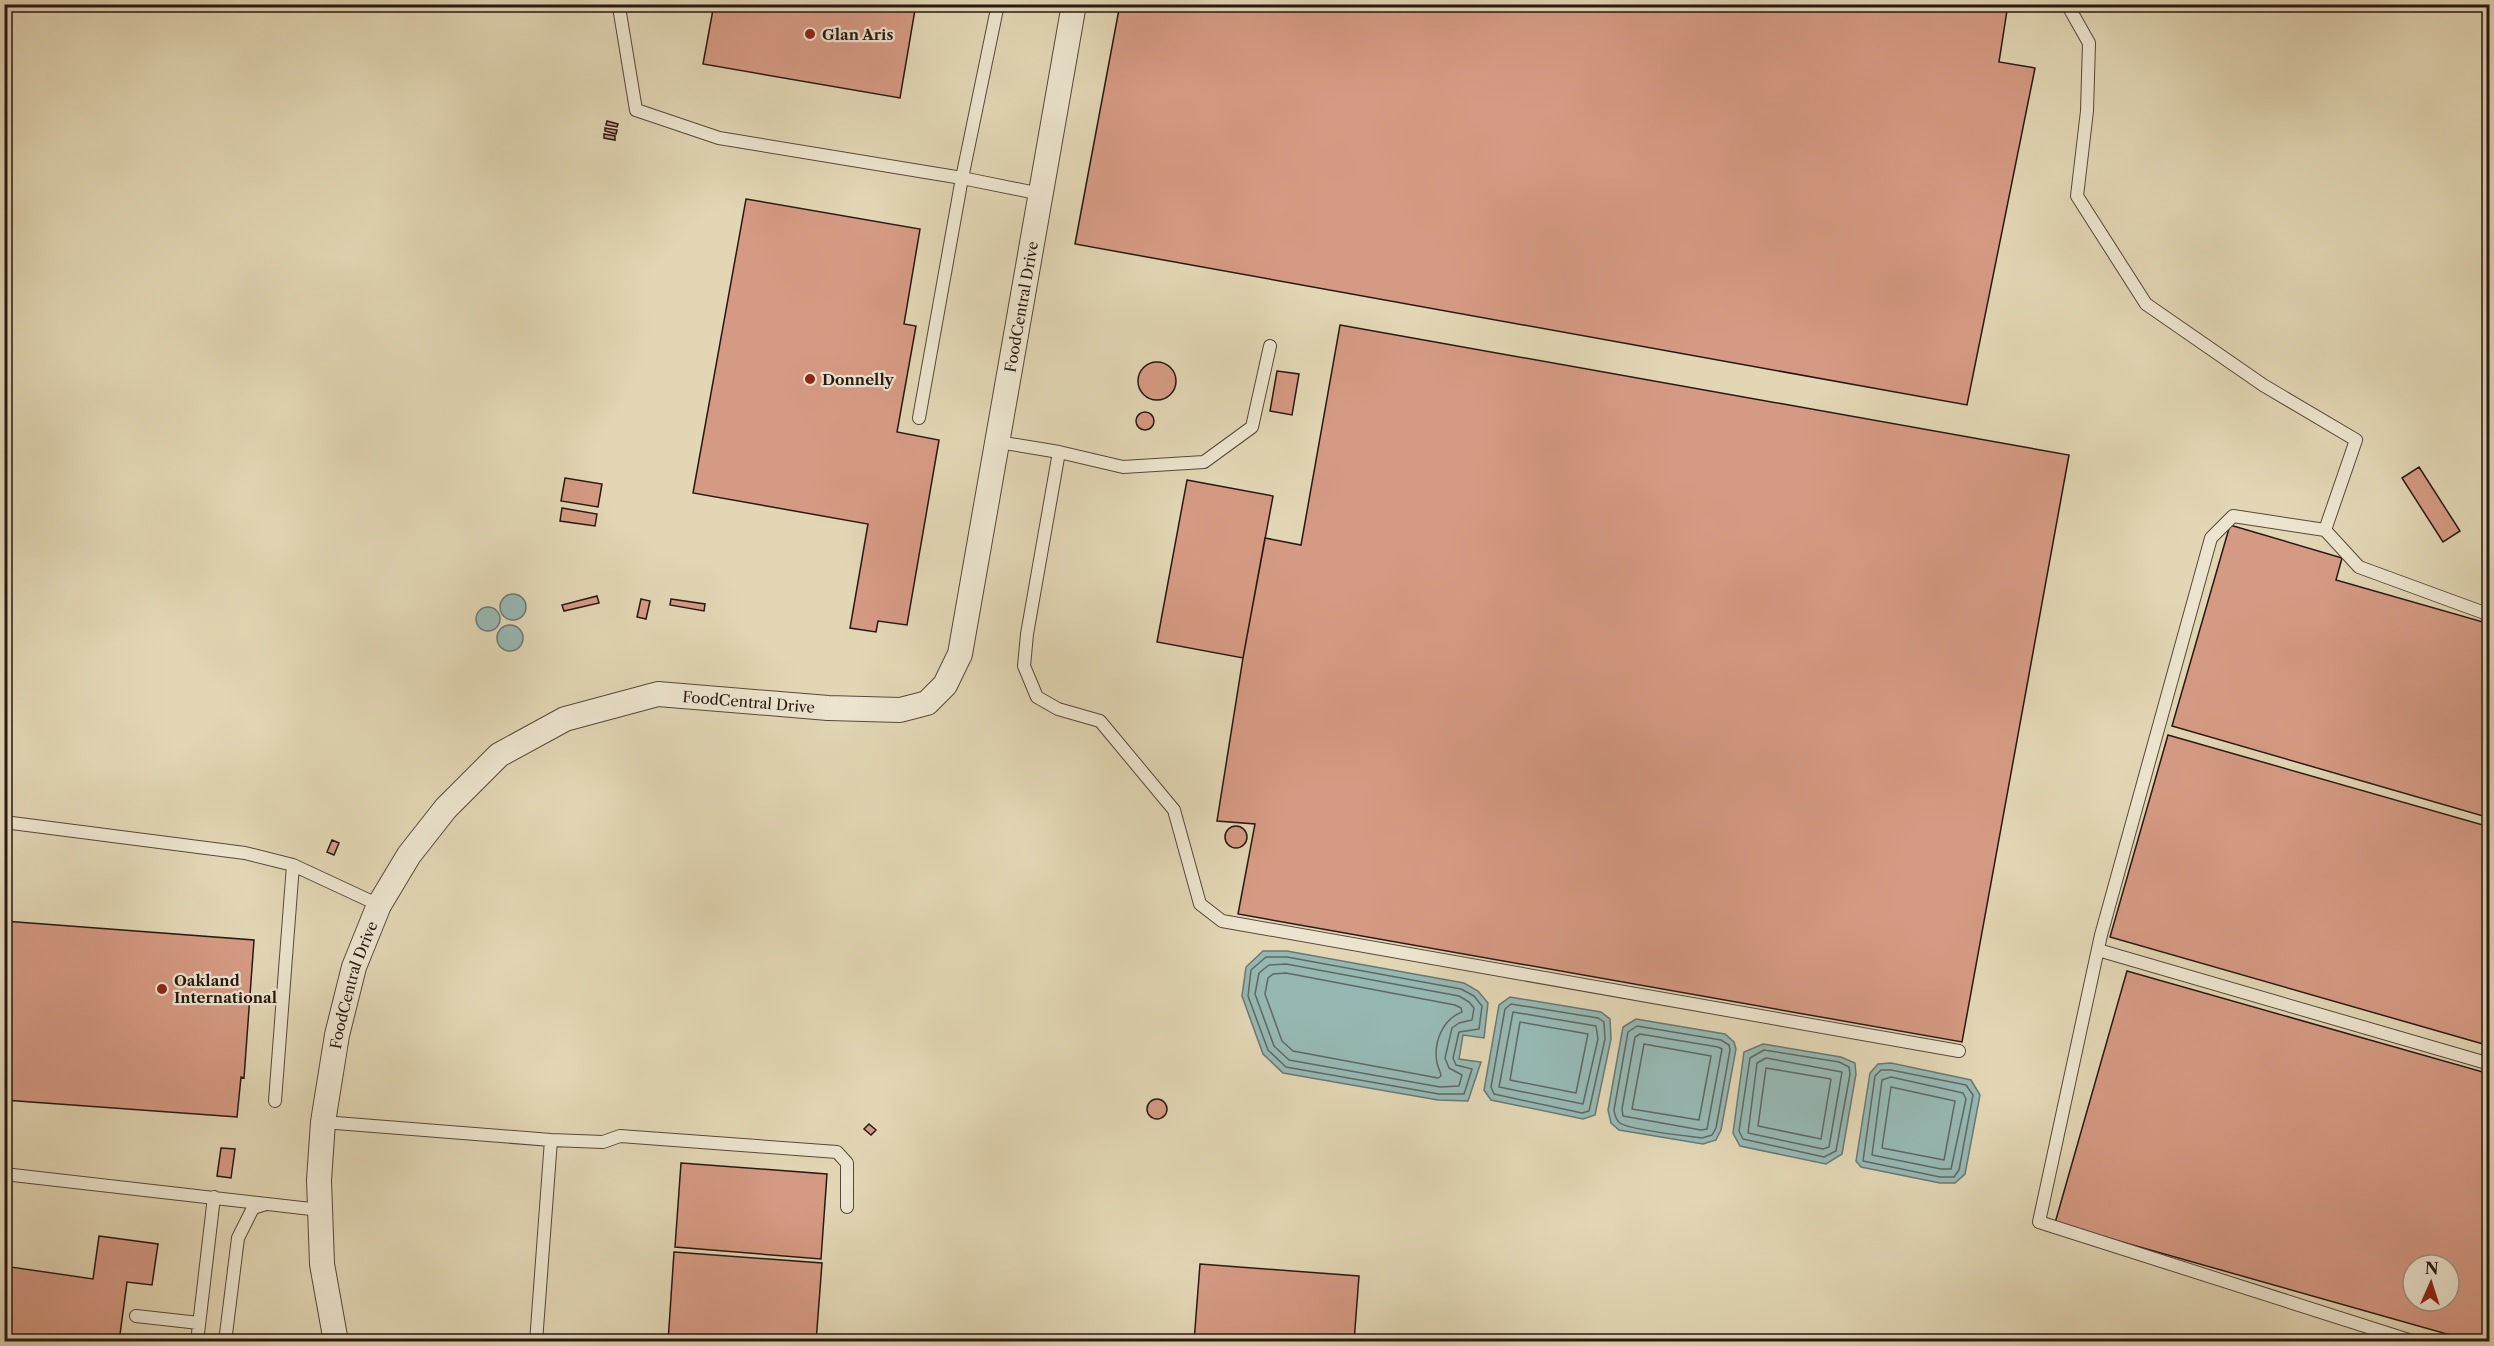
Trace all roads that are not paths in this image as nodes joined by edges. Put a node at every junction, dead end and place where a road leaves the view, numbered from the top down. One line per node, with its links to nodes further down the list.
1 (622, 4): 5 (lane)
2 (998, 4): 5 (lane)
3 (1074, 4): 6 (street, FoodCentral Drive)
4 (2067, 4): 11 (lane)
5 (962, 178): 6 (lane); 8 (lane)
6 (1041, 194): 9 (street, FoodCentral Drive)
7 (1270, 346): 10 (lane)
8 (919, 418)
9 (998, 442): 10 (lane); 15 (street, FoodCentral Drive)
10 (1059, 452): 17 (lane)
11 (2325, 530): 12 (lane); 16 (lane)
12 (2490, 615)
13 (4, 822): 14 (lane)
14 (293, 865): 15 (lane); 19 (lane)
15 (380, 905): 20 (street, FoodCentral Drive)
16 (2098, 950): 18 (lane); 33 (lane)
17 (1959, 1051)
18 (2490, 1064)
19 (275, 1101)
20 (322, 1122): 21 (lane); 26 (street, FoodCentral Drive)
21 (551, 1140): 25 (lane); 32 (lane)
22 (4, 1174): 23 (lane)
23 (214, 1197): 24 (lane); 28 (lane)
24 (267, 1203): 26 (lane); 30 (lane)
25 (847, 1207)
26 (320, 1210): 31 (street, FoodCentral Drive)
27 (136, 1316): 28 (lane)
28 (199, 1323): 29 (lane)
29 (197, 1341)
30 (225, 1341)
31 (336, 1341)
32 (536, 1341)
33 (2415, 1341)

